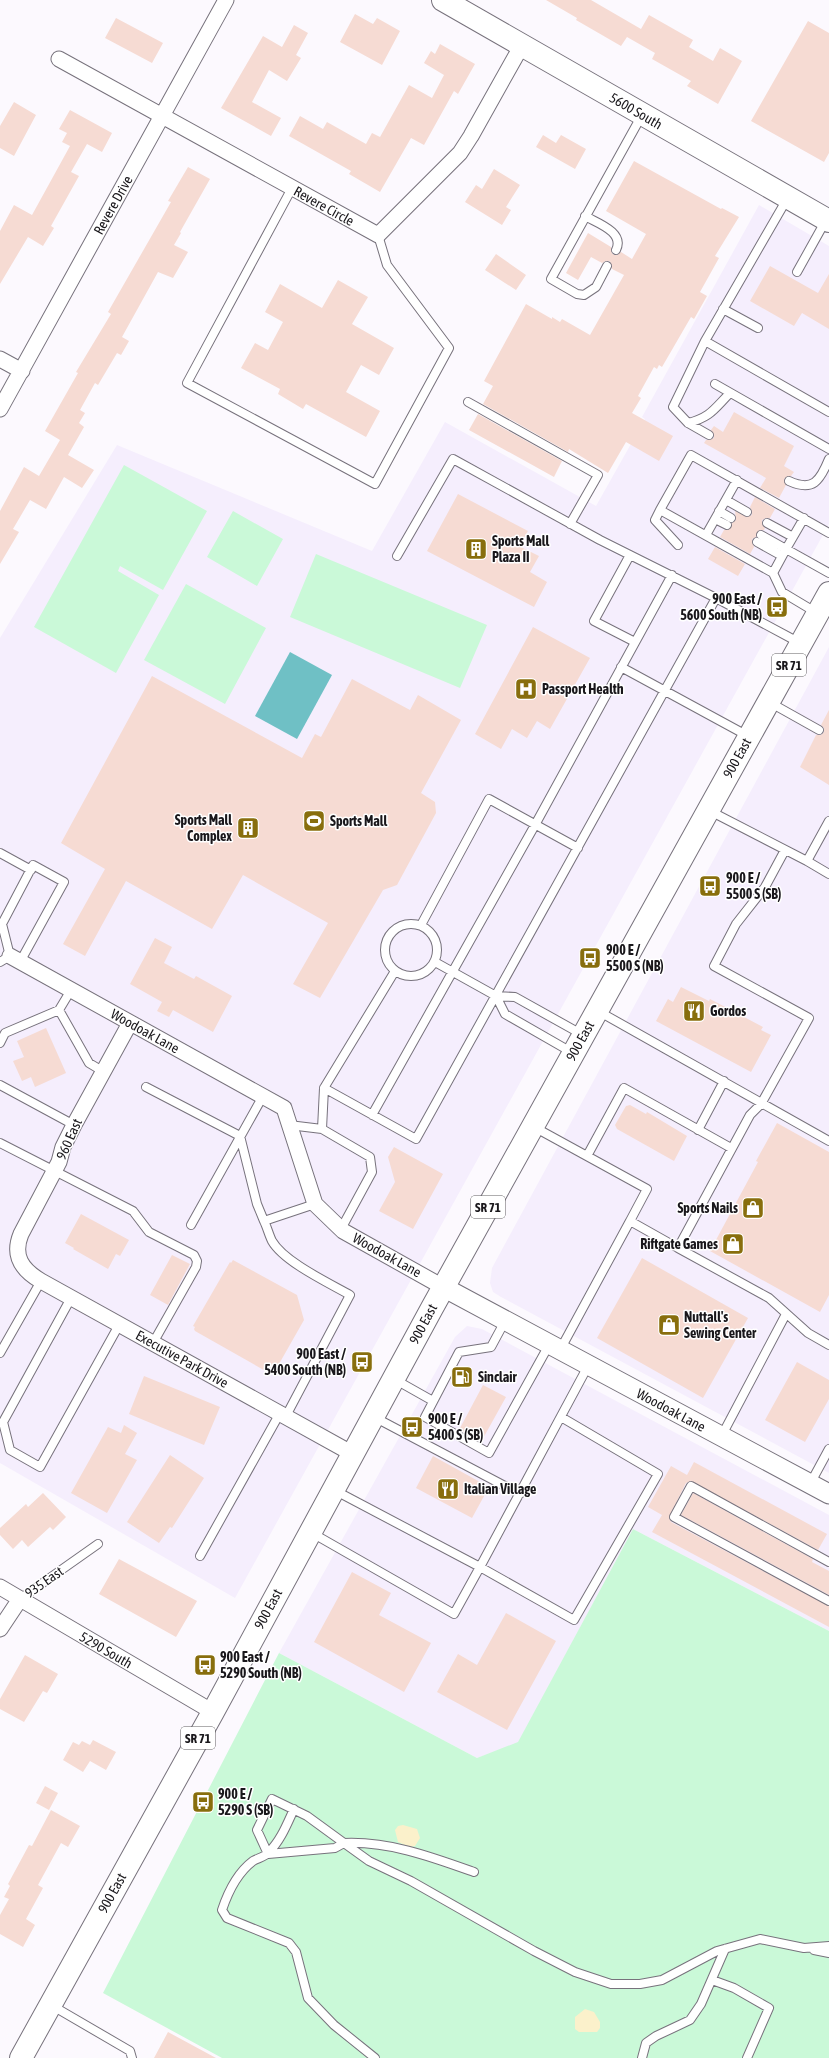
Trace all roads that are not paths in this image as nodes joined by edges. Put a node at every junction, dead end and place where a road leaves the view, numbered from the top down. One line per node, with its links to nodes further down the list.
1 (226, 0): 6 (street, Revere Drive)
2 (443, 0): 3 (main road, 5600 South)
3 (522, 45): 5 (main road, 5600 South); 11 (street)
4 (60, 59): 6 (street, Revere Circle)
5 (642, 114): 8 (main road, 5600 South); 9 (lane)
6 (162, 116): 7 (street, Revere Circle); 19 (street, Revere Drive)
7 (292, 188): 11 (street, Revere Circle); 11 (lane)
8 (788, 198): 10 (main road, 5600 South); 15 (lane)
9 (585, 216): 12 (lane); 13 (lane)
10 (828, 220): 14 (lane)
11 (378, 235)
12 (616, 250)
13 (607, 266)
14 (797, 272)
15 (723, 309): 16 (lane); 17 (lane)
16 (758, 328)
17 (705, 341): 24 (lane); 25 (lane)
18 (0, 359): 19 (street)
19 (22, 371): 23 (street, Revere Drive)
20 (715, 384): 21 (lane)
21 (730, 393): 25 (lane); 27 (lane)
22 (468, 402): 38 (lane)
23 (0, 409)
24 (829, 412)
25 (688, 423): 26 (lane)
26 (708, 435)
27 (829, 449)
28 (829, 459): 30 (lane)
29 (737, 480): 31 (lane); 32 (lane); 35 (lane)
30 (788, 481)
31 (726, 500): 33 (lane); 34 (lane)
32 (660, 510): 40 (lane); 43 (lane)
33 (747, 512)
34 (717, 515): 36 (lane); 40 (lane)
35 (804, 518): 39 (lane); 42 (lane)
36 (729, 522)
37 (767, 523): 42 (lane)
38 (570, 524): 45 (lane); 46 (lane)
39 (829, 533)
40 (706, 535): 47 (lane)
41 (759, 538): 44 (lane)
42 (793, 538): 44 (lane)
43 (678, 545)
44 (784, 553): 47 (lane); 48 (lane)
45 (630, 555): 49 (lane); 52 (lane)
46 (397, 556)
47 (773, 573): 51 (lane)
48 (829, 573)
49 (672, 575): 50 (lane); 52 (lane)
50 (716, 598): 53 (lane); 55 (lane)
51 (824, 606): 53 (main road, 900 East / SR 71)
52 (635, 642): 54 (lane)
53 (801, 643): 56 (main road, 900 East / SR 71)
54 (622, 667): 55 (lane); 61 (lane)
55 (665, 691): 58 (lane); 62 (lane)
56 (768, 702): 57 (lane); 58 (main road, 900 East / SR 71)
57 (819, 730)
58 (749, 736): 59 (main road, 900 East / SR 71)
59 (709, 810): 63 (lane); 76 (main road, 900 East / SR 71)
60 (829, 821): 65 (lane)
61 (535, 825): 62 (lane); 68 (lane); 72 (lane)
62 (578, 848): 74 (lane)
63 (785, 850): 65 (lane); 86 (lane)
64 (0, 853): 66 (lane)
65 (807, 861): 67 (lane)
66 (31, 870): 69 (lane); 69 (lane)
67 (829, 874)
68 (421, 924): 70 (lane); 71 (lane)
69 (10, 960): 73 (street, Woodoak Lane)
70 (435, 962): 71 (lane); 72 (lane)
71 (395, 971): 84 (lane)
72 (453, 972): 74 (lane); 87 (lane)
73 (71, 990): 75 (lane); 77 (street, Woodoak Lane)
74 (496, 996): 79 (lane); 79 (lane); 87 (lane)
75 (59, 1010): 78 (lane); 80 (lane)
76 (597, 1010): 79 (main road, 900 East / SR 71); 81 (lane)
77 (130, 1023): 80 (street, 960 East); 85 (street, Woodoak Lane)
78 (0, 1043)
79 (578, 1044): 90 (main road, 900 East / SR 71)
80 (104, 1072): 88 (street, 960 East)
81 (724, 1081): 86 (lane); 92 (lane)
82 (0, 1085): 88 (lane)
83 (146, 1087): 93 (lane)
84 (324, 1088): 87 (lane); 91 (lane)
85 (263, 1096): 89 (street, Woodoak Lane); 93 (lane)
86 (761, 1104): 94 (lane); 96 (lane)
87 (372, 1115)
88 (74, 1125): 98 (street, 960 East)
89 (289, 1125): 91 (lane); 99 (street, Woodoak Lane)
90 (533, 1126): 97 (lane); 107 (main road, 900 East / SR 71)
91 (322, 1129): 103 (lane)
92 (698, 1130): 96 (lane); 97 (lane)
93 (240, 1136): 100 (lane); 102 (lane)
94 (829, 1141)
95 (0, 1143): 98 (lane)
96 (732, 1148): 104 (lane)
97 (587, 1156): 101 (lane)
98 (55, 1172): 105 (street, 960 East); 112 (lane)
99 (315, 1204): 100 (lane); 103 (street, Woodoak Lane)
100 (264, 1221): 119 (lane)
101 (630, 1222): 104 (lane); 114 (lane)
102 (191, 1226)
103 (341, 1229): 107 (street, Woodoak Lane)
104 (678, 1248): 109 (lane)
105 (19, 1257): 106 (street, Executive Park Drive)
106 (41, 1281): 108 (street, Executive Park Drive); 115 (lane)
107 (443, 1287): 110 (street, Woodoak Lane); 117 (main road, 900 East / SR 71)
108 (71, 1298): 111 (street, Executive Park Drive); 111 (lane)
109 (786, 1314): 113 (lane); 122 (lane)
110 (505, 1321): 114 (street, Woodoak Lane); 118 (lane)
111 (120, 1325): 112 (street, Executive Park Drive)
112 (153, 1343): 119 (street, Executive Park Drive)
113 (829, 1345)
114 (554, 1348): 116 (street, Woodoak Lane); 118 (lane)
115 (0, 1353)
116 (588, 1366): 121 (lane); 122 (street, Woodoak Lane)
117 (394, 1379): 118 (lane); 120 (main road, 900 East / SR 71)
118 (433, 1401)
119 (283, 1415): 124 (street, Executive Park Drive); 131 (lane)
120 (373, 1417): 124 (main road, 900 East / SR 71); 127 (lane)
121 (561, 1417): 127 (lane); 133 (lane)
122 (721, 1437): 125 (street, Woodoak Lane)
123 (829, 1449): 125 (lane)
124 (353, 1454): 126 (main road, 900 East / SR 71)
125 (810, 1484): 128 (street, Woodoak Lane)
126 (333, 1490): 129 (main road, 900 East / SR 71); 133 (lane)
127 (520, 1494): 133 (lane)
128 (829, 1494)
129 (310, 1532): 133 (lane); 138 (main road, 900 East / SR 71)
130 (98, 1544): 135 (lane, 935 East)
131 (200, 1556)
132 (829, 1562): 136 (lane)
133 (480, 1567)
134 (0, 1587): 135 (street, 5290 South)
135 (20, 1599): 137 (street, 935 East); 138 (street, 5290 South)
136 (829, 1601)
137 (0, 1629)
138 (213, 1712): 148 (main road, 900 East / SR 71)
139 (294, 1809): 140 (lane); 141 (lane); 141 (lane)
140 (344, 1843): 141 (lane); 142 (lane); 145 (lane)
141 (268, 1854): 151 (lane)
142 (474, 1872)
143 (829, 1946): 144 (lane)
144 (804, 1948): 145 (lane); 146 (lane)
145 (725, 1949): 147 (lane)
146 (829, 1953)
147 (712, 1980): 152 (lane); 153 (lane)
148 (50, 2005): 149 (main road, 900 East / SR 71); 150 (lane)
149 (21, 2058)
150 (132, 2058)
151 (375, 2058)
152 (642, 2058)
153 (747, 2058)

